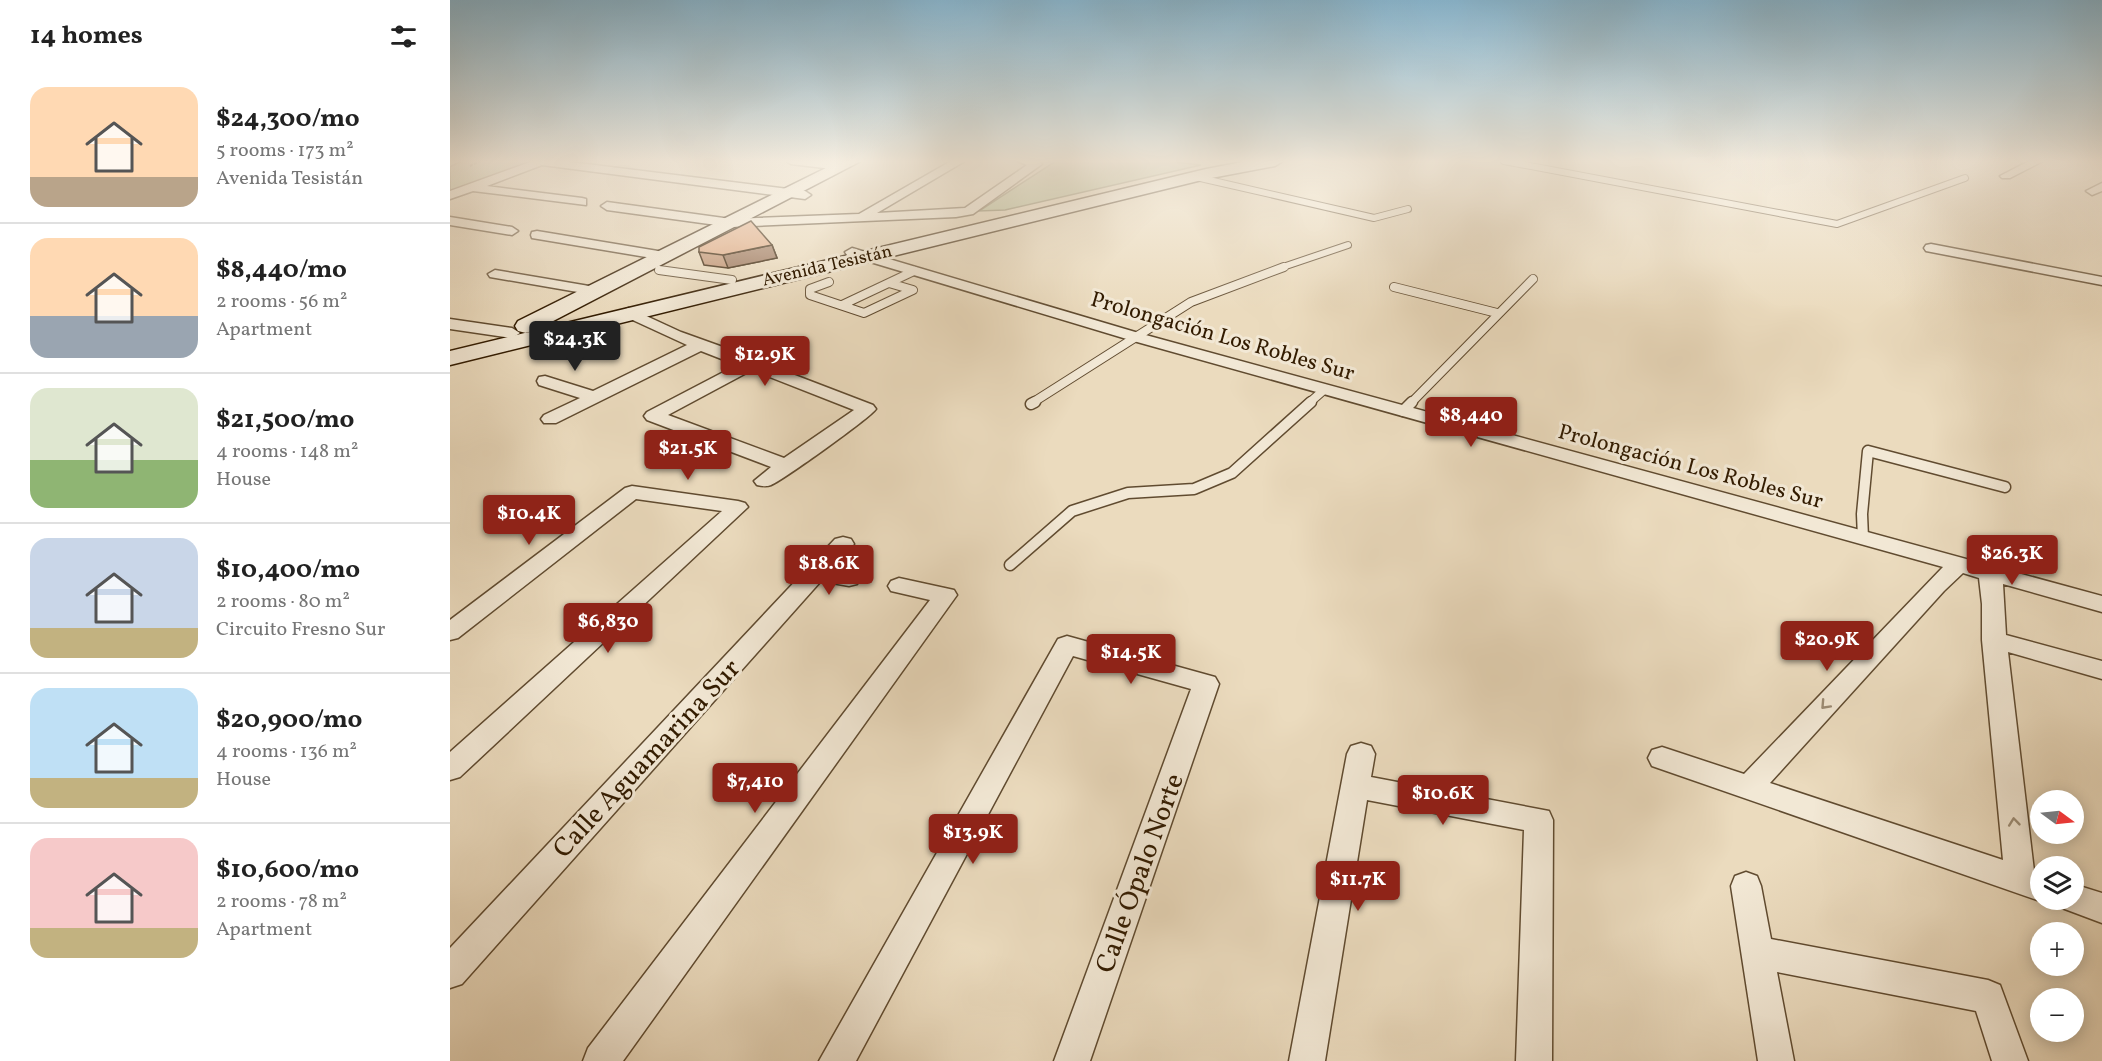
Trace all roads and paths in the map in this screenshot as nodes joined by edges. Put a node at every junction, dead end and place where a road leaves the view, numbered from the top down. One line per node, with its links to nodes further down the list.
1 (640, 211): 14 (street)
2 (760, 211): 14 (street)
3 (771, 211): 13 (street)
4 (872, 211): 11 (street)
5 (970, 211): 11 (street)
6 (1040, 211): 19 (street, Avenida Tesistán)
7 (1341, 211): 8 (lane)
8 (1399, 211)
9 (1766, 211): 10 (lane)
10 (1875, 211)
11 (860, 217): 13 (street)
12 (450, 221): 15 (street)
13 (753, 222): 14 (street); 20 (street)
14 (731, 223): 20 (street)
15 (512, 231)
16 (537, 235): 20 (street)
17 (1348, 245): 36 (lane)
18 (1931, 248): 25 (street)
19 (858, 254): 21 (street, Prolongación Los Robles Sur); 24 (street, Avenida Tesistán); 31 (street, Avenida Tesistán)
20 (661, 263): 24 (lane); 29 (street); 33 (street)
21 (914, 271): 27 (lane); 36 (street, Prolongación Los Robles Sur)
22 (495, 274): 29 (street)
23 (1533, 279): 32 (lane)
24 (732, 280): 33 (street, Avenida Tesistán)
25 (2102, 281)
26 (829, 282): 30 (lane)
27 (889, 283): 30 (lane); 30 (lane)
28 (1394, 287): 32 (lane)
29 (595, 291): 35 (street)
30 (842, 305)
31 (629, 313): 35 (street, Avenida Tesistán); 37 (street)
32 (1497, 313): 45 (lane)
33 (560, 321): 35 (street, Avenida Tesistán)
34 (450, 324): 35 (street)
35 (520, 336): 38 (street, Avenida Tesistán); 39 (street, Avenida Tesistán)
36 (1136, 337): 42 (street, Prolongación Los Robles Sur); 44 (lane)
37 (702, 344): 40 (street); 43 (street)
38 (450, 348)
39 (450, 357)
40 (753, 363): 47 (street); 47 (street)
41 (545, 381): 43 (street)
42 (1325, 389): 45 (street, Prolongación Los Robles Sur); 52 (lane)
43 (595, 397): 46 (street)
44 (1031, 404)
45 (1402, 411): 50 (street, Prolongación Los Robles Sur)
46 (550, 419)
47 (786, 466): 48 (street)
48 (765, 481)
49 (2005, 487): 50 (lane)
50 (1863, 538): 53 (street, Prolongación Los Robles Sur)
51 (843, 544): 54 (street, Calle Aguamarina Sur)
52 (1010, 565)
53 (1959, 565): 55 (street, Prolongación Los Robles Sur); 66 (street, one-way to 66)
54 (816, 573): 56 (street); 72 (street, Calle Aguamarina Sur)
55 (1990, 573): 58 (street, Prolongación Los Robles Sur); 60 (street)
56 (849, 579)
57 (899, 586): 73 (street)
58 (2102, 604)
59 (450, 632): 64 (street)
60 (1994, 640): 61 (street); 67 (street, one-way to 60)
61 (2102, 670)
62 (1361, 754): 65 (street)
63 (1662, 759): 66 (street)
64 (450, 769)
65 (1355, 786): 76 (street); 77 (street)
66 (1749, 787): 67 (street)
67 (2030, 883)
68 (1746, 886): 71 (street)
69 (2084, 902): 70 (street)
70 (2102, 908)
71 (1757, 952): 78 (street); 79 (street)
72 (450, 972)
73 (601, 1061)
74 (837, 1061): 75 (street, Calle Ópalo Norte)
75 (1072, 1061)
76 (1307, 1061)
77 (1534, 1061)
78 (1776, 1061)
79 (2010, 1061)

